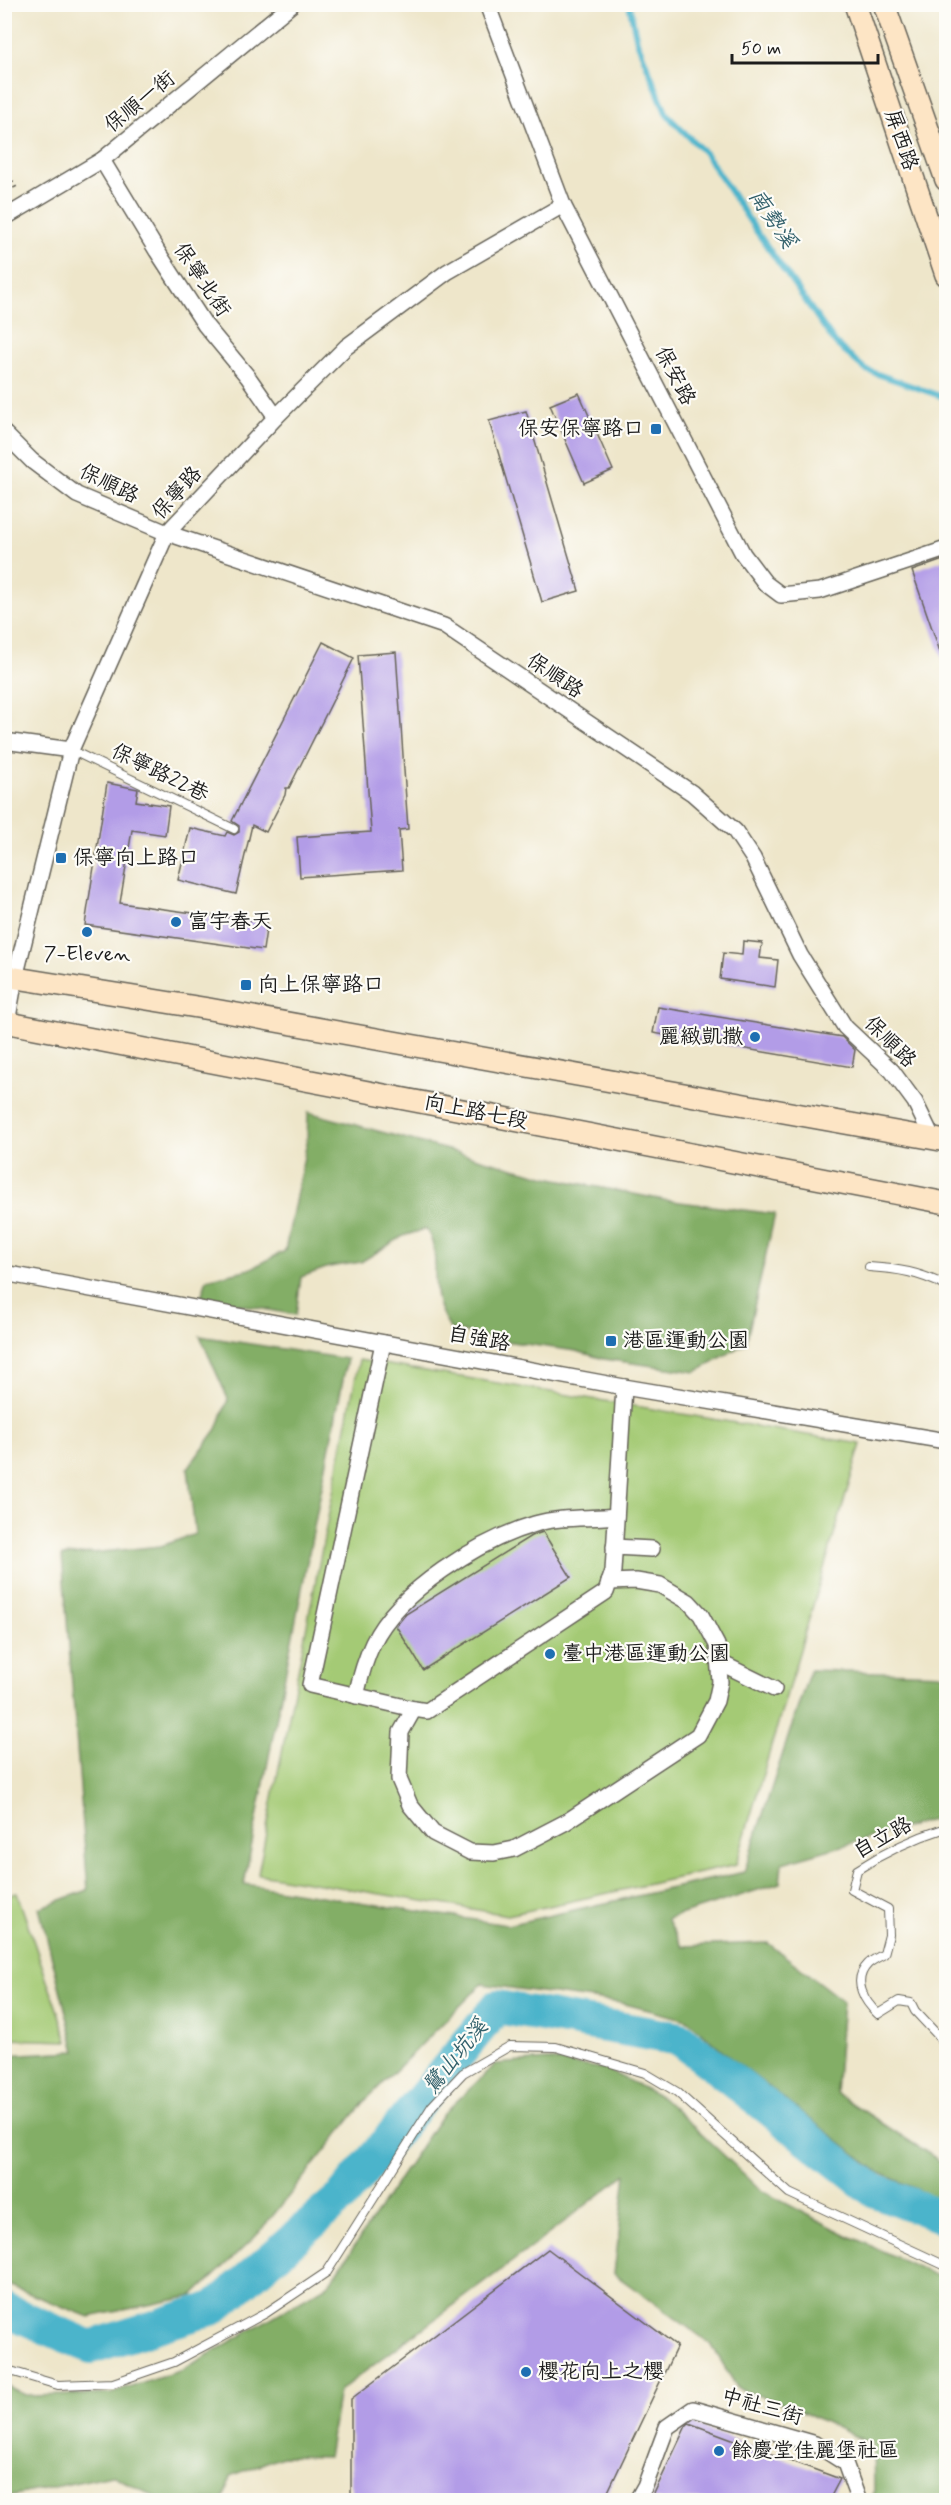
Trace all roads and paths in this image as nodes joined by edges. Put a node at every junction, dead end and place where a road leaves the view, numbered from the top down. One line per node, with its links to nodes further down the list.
1 (292, 4): 5 (street, 保順一街)
2 (486, 4): 8 (street, 保安路)
3 (855, 4): 11 (main road, 屏西路)
4 (884, 4): 7 (main road, 屏西路)
5 (102, 160): 9 (street, 保順一街); 12 (street, 保寧北街)
6 (4, 165): 9 (path)
7 (946, 180)
8 (562, 205): 12 (street, 保寧路); 15 (street, 保安路)
9 (24, 207): 10 (street, 保順一街)
10 (4, 218)
11 (946, 272)
12 (276, 417): 14 (street, 保寧路)
13 (4, 433): 14 (street, 保順路)
14 (167, 533): 17 (street, 保寧路); 21 (street, 保順路)
15 (946, 549)
16 (4, 741): 17 (street)
17 (70, 750): 18 (lane, 保寧路22巷); 19 (street, 保寧路)
18 (234, 829)
19 (10, 977): 20 (street, 保寧路); 21 (main road)
20 (5, 1027): 22 (main road, 向上路七段)
21 (940, 1140)
22 (946, 1203)
23 (868, 1267): 25 (lane)
24 (4, 1273): 26 (street, 自強路)
25 (946, 1286)
26 (383, 1343): 27 (street, 自強路); 35 (street)
27 (624, 1387): 28 (street, 自強路); 29 (street)
28 (946, 1441)
29 (616, 1516): 30 (street); 35 (street)
30 (614, 1547): 31 (street); 32 (street)
31 (652, 1549)
32 (609, 1582): 33 (street); 36 (street)
33 (719, 1662): 34 (street); 36 (street)
34 (774, 1689)
35 (357, 1696): 36 (street)
36 (414, 1709)
37 (946, 1827): 38 (lane, 自立路)
38 (946, 2044)
39 (946, 2266): 40 (lane)
40 (4, 2369)
41 (637, 2500): 42 (street, 中社三街)
42 (855, 2500)

